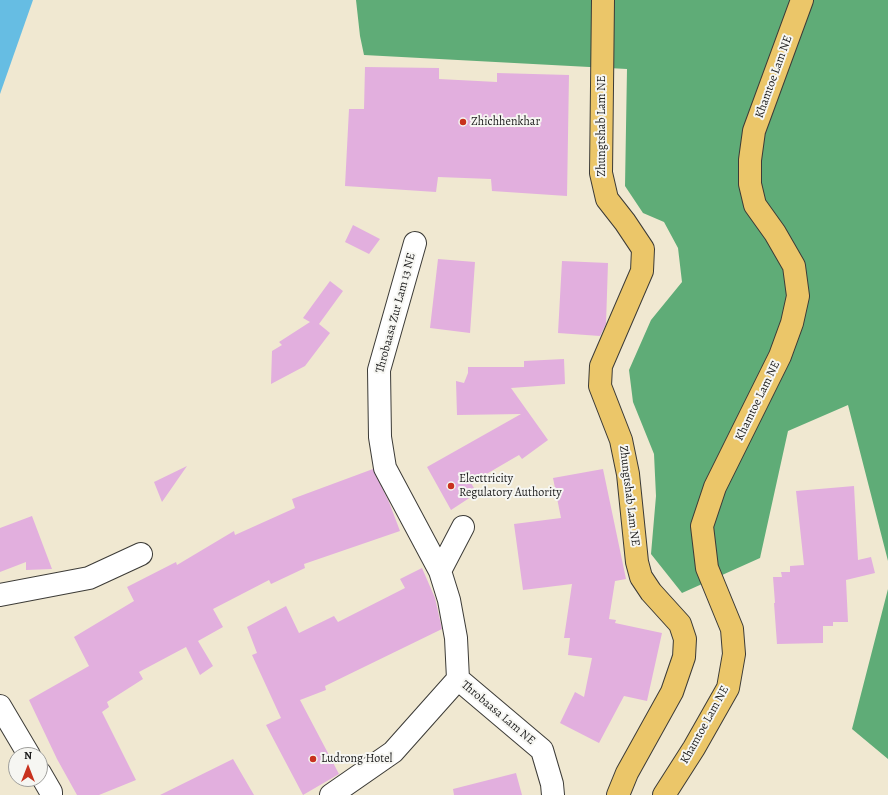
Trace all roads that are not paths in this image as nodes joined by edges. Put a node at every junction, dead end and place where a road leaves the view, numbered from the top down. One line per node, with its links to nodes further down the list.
1 (603, 0): 13 (main road, Zhungtshab Lam NE)
2 (802, 0): 14 (main road, Khamtoe Lam NE)
3 (414, 243): 6 (street, Throbaasa Zur Lam 13 NE)
4 (463, 527): 6 (street)
5 (141, 554): 7 (street)
6 (440, 571): 8 (street, Throbaasa Zur Lam 13 NE)
7 (0, 595)
8 (458, 679): 11 (street, Throbaasa Lam NE); 12 (street, Throbaasa Lam NE)
9 (0, 706): 10 (street)
10 (24, 747)
11 (332, 795)
12 (553, 795)
13 (618, 795)
14 (664, 795)

